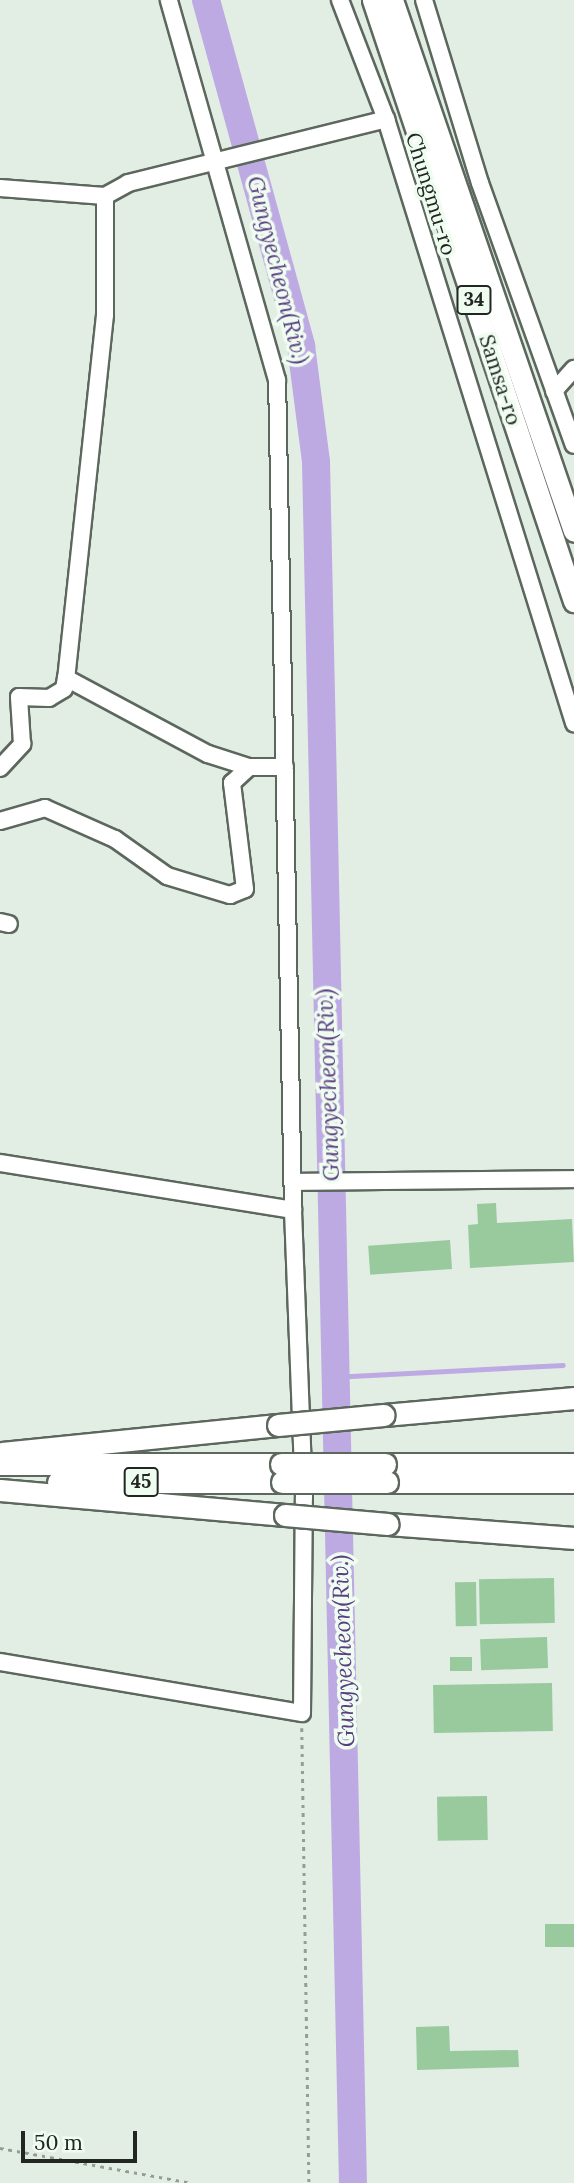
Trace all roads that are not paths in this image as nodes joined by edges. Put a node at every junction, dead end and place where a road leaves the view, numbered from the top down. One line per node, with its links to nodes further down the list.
1 (169, 0): 7 (street)
2 (340, 0): 6 (street, Chungmu-ro)
3 (373, 0): 14 (highway, Samsa-ro / 34)
4 (392, 0): 13 (highway, Samsa-ro / 34)
5 (424, 0): 11 (street)
6 (386, 119): 7 (street); 16 (street, Chungmu-ro)
7 (218, 161): 9 (street); 18 (street)
8 (0, 188): 9 (street)
9 (106, 196): 15 (street)
10 (574, 369): 11 (street)
11 (554, 391): 12 (street)
12 (574, 445)
13 (574, 531)
14 (574, 601)
15 (66, 678): 17 (street); 19 (street)
16 (574, 723)
17 (249, 766): 18 (street); 20 (street)
18 (285, 767): 23 (street)
19 (0, 768)
20 (0, 821)
21 (0, 1163): 24 (street)
22 (574, 1179): 23 (street)
23 (301, 1182): 24 (street)
24 (293, 1210): 33 (street)
25 (569, 1395): 26 (highway, bridge)
26 (0, 1453)
27 (0, 1464): 28 (highway, 45)
28 (281, 1473): 29 (highway, 45, bridge); 30 (highway, 45)
29 (565, 1473)
30 (0, 1482)
31 (0, 1490): 32 (highway, bridge)
32 (571, 1541)
33 (0, 1662)

